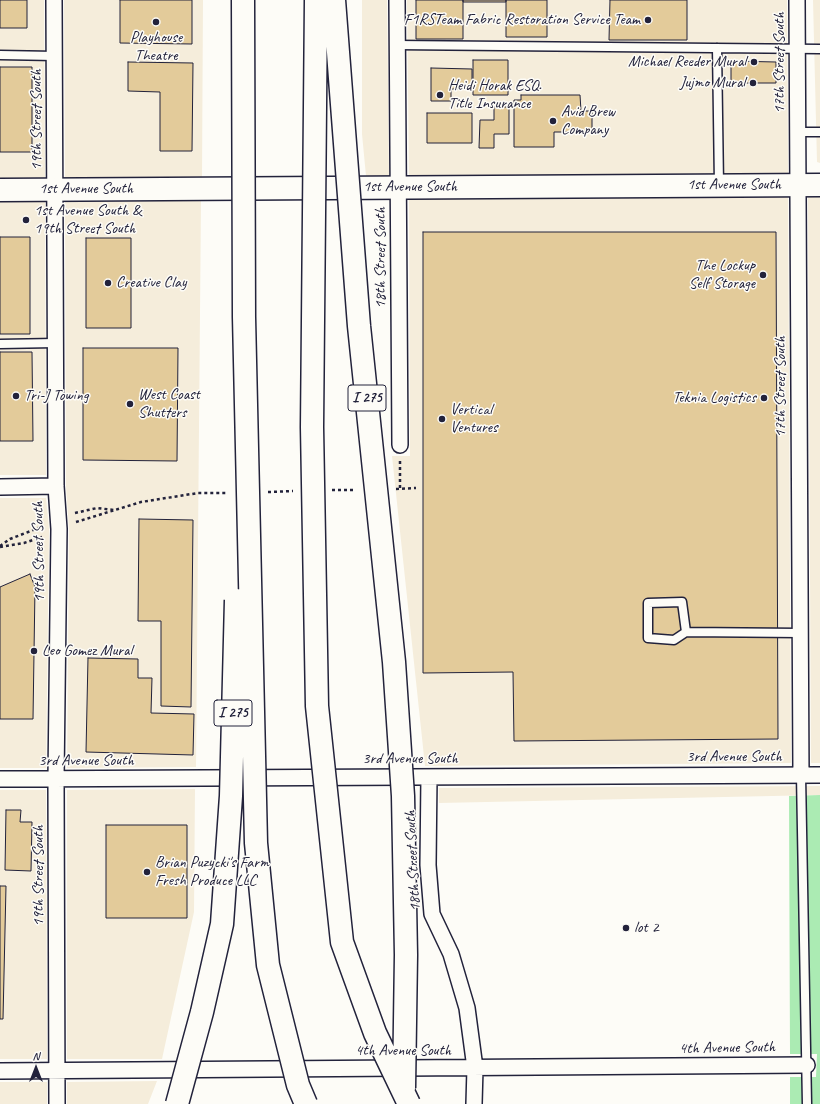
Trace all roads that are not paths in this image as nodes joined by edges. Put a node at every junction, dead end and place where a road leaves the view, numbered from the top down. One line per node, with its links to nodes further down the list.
1 (54, 0): 12 (street, 19th Street South)
2 (243, 0): 21 (main road, I 275, bridge)
3 (316, 0): 42 (main road, bridge)
4 (334, 0): 41 (main road, I 275, bridge)
5 (397, 0): 7 (street, 18th Street South)
6 (797, 0): 9 (street, 17th Street South)
7 (396, 45): 8 (lane); 18 (street, 18th Street South)
8 (717, 48): 9 (lane); 15 (lane)
9 (797, 49): 10 (lane); 13 (street, 17th Street South)
10 (820, 49)
11 (0, 55): 12 (lane)
12 (54, 56): 19 (street, 19th Street South)
13 (798, 132): 14 (lane); 16 (street, 17th Street South)
14 (820, 132)
15 (719, 185): 16 (main road, 1st Avenue South); 18 (main road, 1st Avenue South)
16 (798, 185): 17 (main road, 1st Avenue South); 28 (street, 17th Street South)
17 (820, 185)
18 (399, 187): 19 (main road, 1st Avenue South); 24 (street, 18th Street South)
19 (55, 189): 20 (main road, 1st Avenue South); 22 (street, 19th Street South)
20 (0, 190)
21 (244, 316): 39 (main road, I 275, bridge); 40 (main road, bridge)
22 (55, 343): 23 (lane); 26 (street, 19th Street South)
23 (0, 344)
24 (400, 445)
25 (0, 486): 26 (street)
26 (56, 486): 33 (street, 19th Street South)
27 (686, 632): 27 (lane); 28 (lane)
28 (801, 633): 29 (street, 17th Street South)
29 (801, 775): 30 (street, 3rd Avenue South); 31 (street, 3rd Avenue South); 34 (lane)
30 (820, 775)
31 (428, 777): 33 (street, 3rd Avenue South); 35 (street, 18th Street South)
32 (0, 779): 33 (street, 3rd Avenue South)
33 (56, 779): 36 (street, 19th Street South)
34 (807, 1065): 35 (street, 4th Avenue South); 44 (lane)
35 (475, 1068): 36 (street, 4th Avenue South); 43 (street, 18th Street South)
36 (57, 1070): 37 (street, 4th Avenue South); 38 (street, 19th Street South)
37 (0, 1071)
38 (57, 1104)
39 (177, 1104)
40 (306, 1104)
41 (404, 1104)
42 (409, 1104)
43 (474, 1104)
44 (807, 1104)

